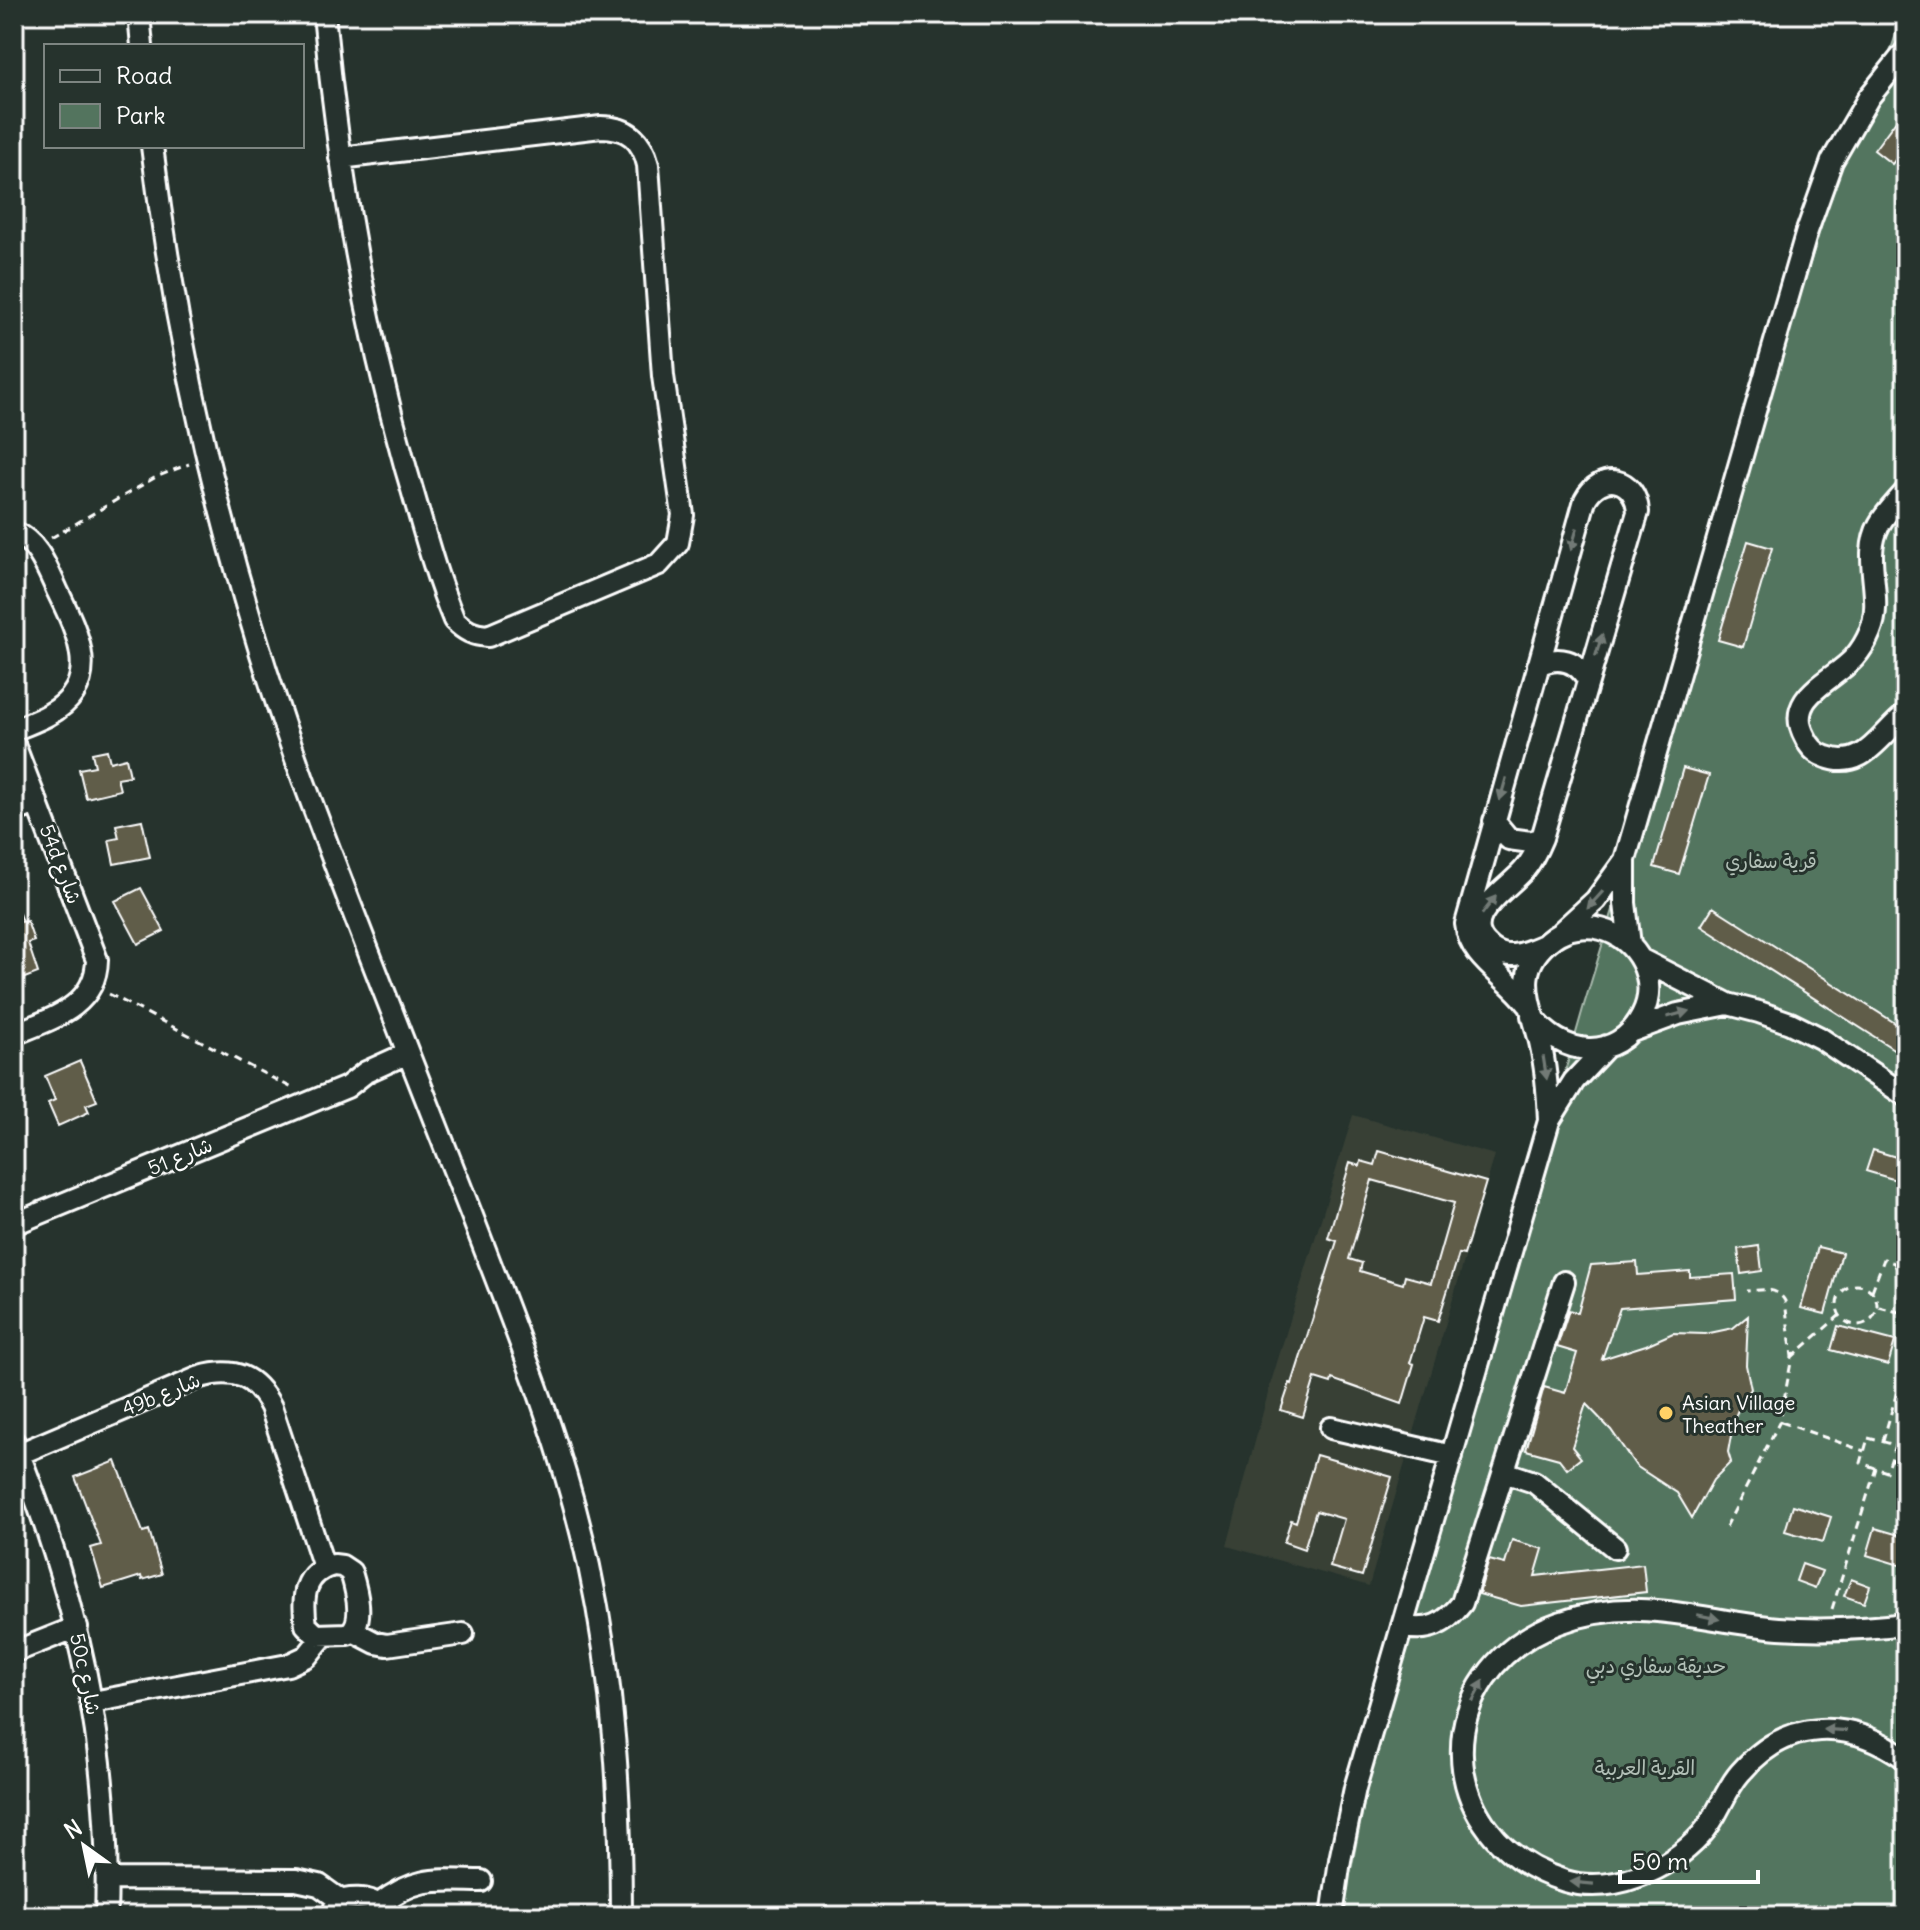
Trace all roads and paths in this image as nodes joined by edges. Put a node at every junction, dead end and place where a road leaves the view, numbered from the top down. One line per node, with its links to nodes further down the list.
1 (139, 14): 3 (street)
2 (324, 14): 6 (street)
3 (142, 44)
4 (1906, 51): 20 (street)
5 (152, 148): 7 (street)
6 (340, 158): 6 (street)
7 (207, 456): 10 (path); 29 (street)
8 (1906, 491): 13 (street)
9 (14, 532): 10 (street)
10 (35, 547): 14 (street)
11 (1538, 665): 12 (street); 12 (street, one-way to 11); 18 (street, one-way to 18)
12 (1588, 680): 19 (street)
13 (1906, 714)
14 (14, 730)
15 (14, 744): 16 (street, 54d شارع)
16 (37, 802): 17 (street); 23 (street, 54d شارع)
17 (14, 812)
18 (1494, 821): 19 (street); 25 (street)
19 (1542, 838): 21 (street, one-way to 19)
20 (1625, 860): 21 (street, one-way to 21); 22 (street)
21 (1552, 939): 22 (street); 25 (street)
22 (1636, 952): 24 (street); 26 (street)
23 (93, 985): 27 (street); 31 (path)
24 (1728, 1004): 26 (street, one-way to 24); 30 (street)
25 (1530, 1010): 28 (street); 32 (street, one-way to 32)
26 (1630, 1031): 28 (street)
27 (14, 1034)
28 (1607, 1046): 32 (street)
29 (411, 1060): 31 (street, شارع 51); 71 (street)
30 (1906, 1096)
31 (316, 1100): 33 (street, شارع 51)
32 (1549, 1121): 48 (street)
33 (14, 1224)
34 (1564, 1282): 52 (street)
35 (1906, 1284): 37 (path)
36 (1747, 1291): 41 (path)
37 (1872, 1291): 38 (path); 40 (path)
38 (1877, 1306): 39 (path); 40 (path)
39 (1906, 1314)
40 (1840, 1315): 41 (path)
41 (1792, 1357): 43 (path)
42 (1906, 1360): 45 (path)
43 (1780, 1421): 47 (path); 53 (path)
44 (1331, 1428): 48 (street)
45 (1882, 1442): 47 (path); 49 (path)
46 (16, 1448): 55 (street, 49b شارع); 58 (street, 50c شارع)
47 (1864, 1451): 51 (path)
48 (1452, 1456): 57 (street)
49 (1891, 1459): 50 (path); 51 (path)
50 (1906, 1464)
51 (1876, 1468): 59 (path)
52 (1504, 1472): 54 (street); 57 (street)
53 (1726, 1527)
54 (1615, 1548)
55 (324, 1567): 60 (street); 62 (street)
56 (1906, 1624): 59 (street)
57 (1402, 1626): 72 (street)
58 (77, 1627): 63 (street); 64 (street, 50c شارع)
59 (1825, 1630): 65 (street, one-way to 59)
60 (353, 1631): 61 (street); 62 (street)
61 (463, 1634)
62 (323, 1636): 64 (street)
63 (14, 1652)
64 (93, 1702): 66 (street, 50c شارع)
65 (1906, 1759)
66 (107, 1879): 68 (street); 70 (street, 50c شارع)
67 (481, 1881): 69 (street)
68 (336, 1908): 69 (street)
69 (379, 1911)
70 (106, 1916)
71 (621, 1916)
72 (1332, 1916)

